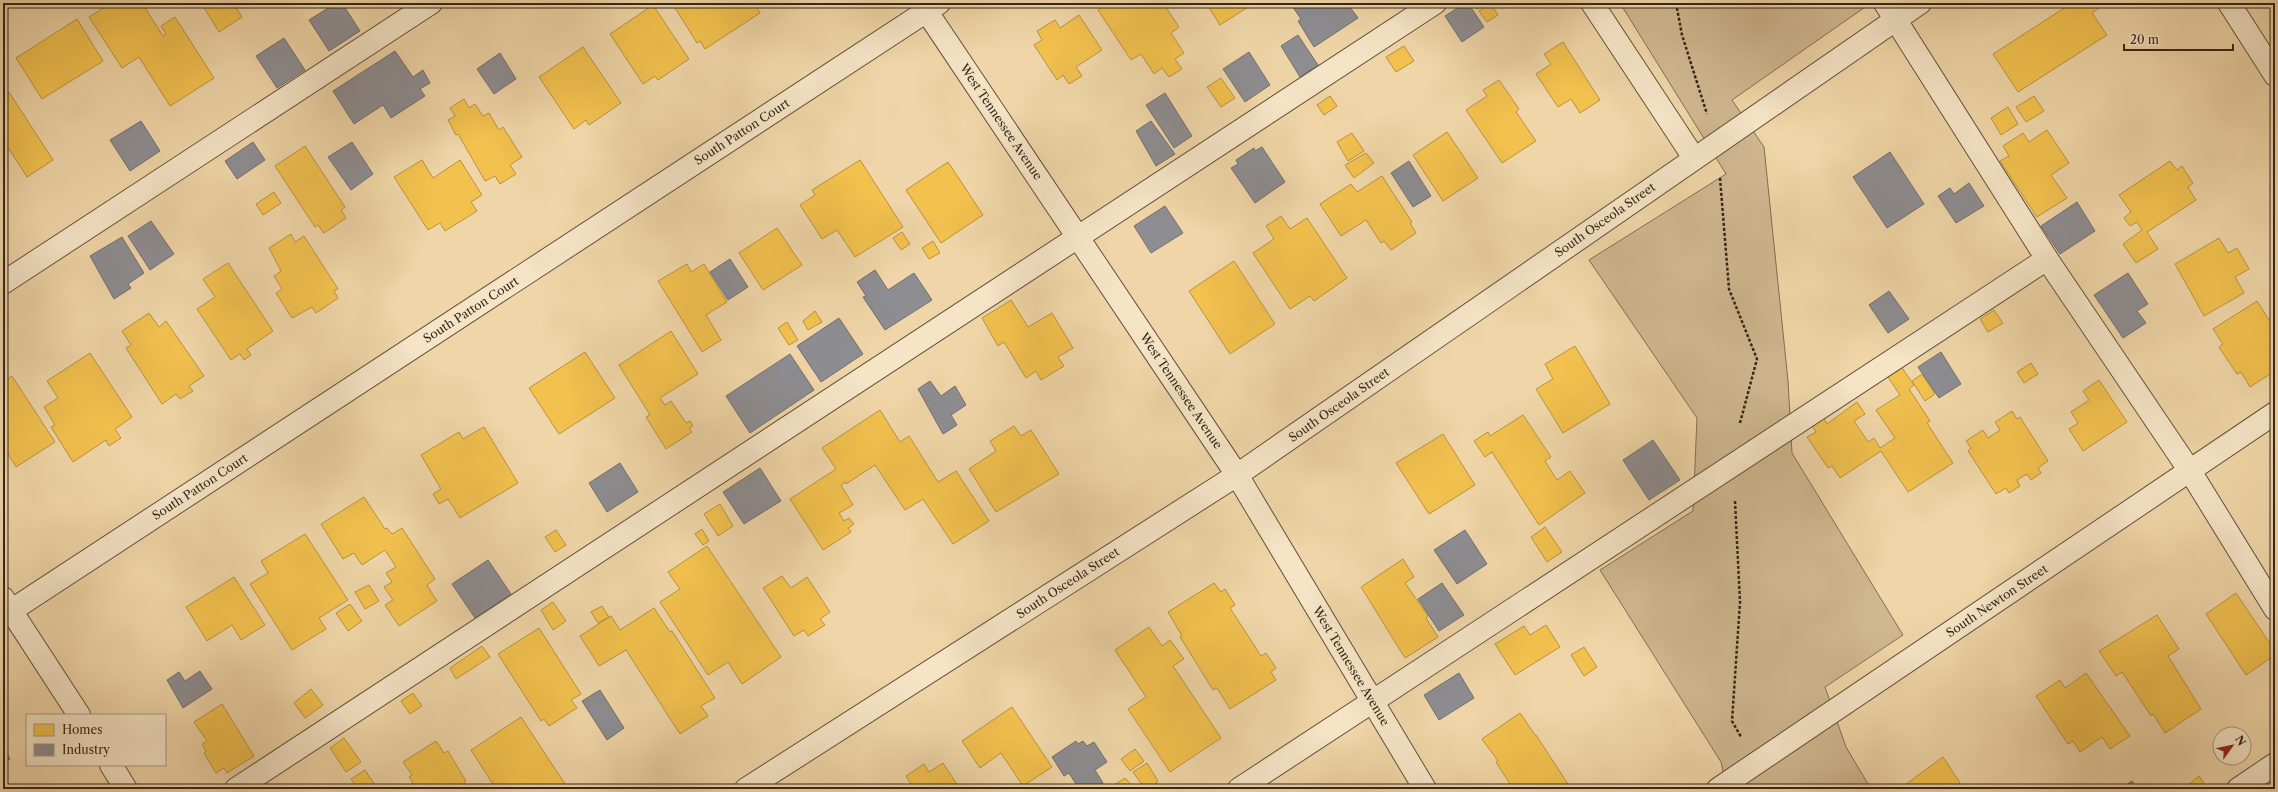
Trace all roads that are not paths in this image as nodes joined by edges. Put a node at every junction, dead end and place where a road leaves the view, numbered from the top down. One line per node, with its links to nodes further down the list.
1 (431, 3): 12 (street)
2 (1435, 3): 10 (street)
3 (1592, 3): 9 (street)
4 (1920, 3): 7 (street, South Osceola Street)
5 (2229, 3): 8 (street)
6 (929, 6): 10 (street, West Tennessee Avenue); 16 (street, South Patton Court)
7 (1890, 11): 9 (street, South Osceola Street); 11 (street)
8 (2275, 75)
9 (1694, 158): 15 (street, South Osceola Street)
10 (1078, 237): 15 (street, West Tennessee Avenue); 23 (street)
11 (2047, 259): 14 (street); 18 (street)
12 (3, 283)
13 (2275, 413): 14 (street, South Newton Street)
14 (2190, 471): 17 (street); 27 (street, South Newton Street)
15 (1237, 475): 18 (street, West Tennessee Avenue); 24 (street, South Osceola Street)
16 (6, 608): 19 (street)
17 (2275, 609)
18 (1373, 702): 25 (street); 26 (street, West Tennessee Avenue)
19 (78, 714)
20 (2275, 764): 28 (street)
21 (112, 766): 22 (street)
22 (126, 789)
23 (236, 789)
24 (746, 789)
25 (1239, 789)
26 (1425, 789)
27 (1718, 789)
28 (2238, 789)

